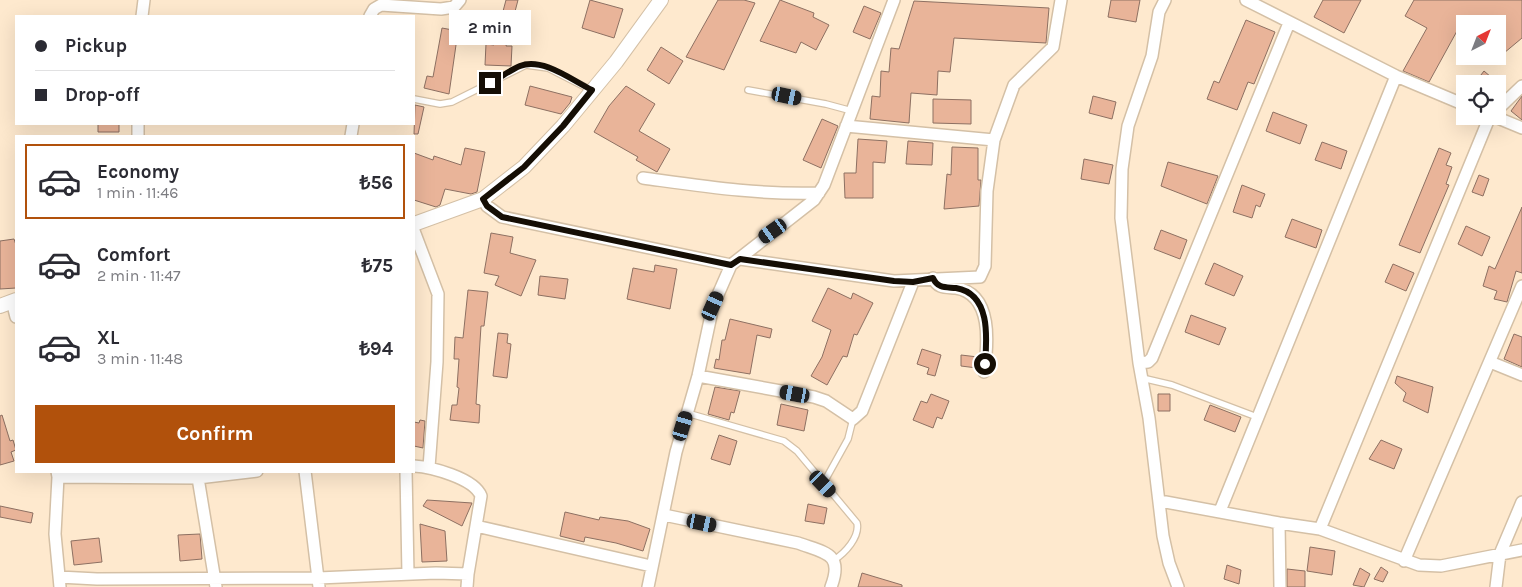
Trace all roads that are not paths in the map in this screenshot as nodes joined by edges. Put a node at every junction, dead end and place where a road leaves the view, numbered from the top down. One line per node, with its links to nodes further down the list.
1 (144, 0): 9 (street)
2 (460, 0): 10 (street)
3 (661, 0): 14 (street)
4 (894, 0): 19 (street)
5 (1057, 0): 6 (street)
6 (1061, 0): 24 (street)
7 (1165, 0): 37 (street)
8 (1246, 0): 11 (street)
9 (142, 15)
10 (371, 15)
11 (1289, 23): 12 (street); 37 (street)
12 (1396, 76): 17 (street); 43 (street)
13 (1522, 86): 18 (street)
14 (592, 90): 16 (lane); 27 (street)
15 (748, 90): 19 (lane)
16 (415, 99)
17 (1456, 101)
18 (1506, 101)
19 (852, 111): 22 (street)
20 (1506, 122): 23 (street)
21 (1488, 125): 59 (street)
22 (846, 126): 24 (street); 26 (street)
23 (1522, 128)
24 (994, 140): 31 (street)
25 (643, 178): 26 (street)
26 (819, 193): 30 (street)
27 (483, 199): 28 (street); 30 (street)
28 (415, 224)
29 (415, 234): 46 (street)
30 (736, 262): 32 (street); 40 (street)
31 (933, 278): 32 (street); 38 (street)
32 (913, 282): 44 (street)
33 (1522, 286): 36 (street)
34 (9, 302): 35 (street)
35 (15, 315)
36 (1490, 362): 39 (street); 63 (street)
37 (1139, 363): 41 (street)
38 (984, 372)
39 (1522, 375)
40 (698, 376): 42 (street); 44 (street)
41 (1142, 378): 43 (lane); 53 (street)
42 (687, 414): 52 (lane); 56 (street)
43 (1257, 417): 55 (street)
44 (853, 419): 52 (lane)
45 (415, 466): 46 (street)
46 (429, 466): 58 (street)
47 (240, 473): 51 (street)
48 (305, 473): 69 (street)
49 (406, 473): 65 (street)
50 (58, 474): 51 (street); 67 (street)
51 (198, 478): 68 (street)
52 (823, 484): 62 (lane)
53 (1160, 501): 55 (street); 73 (street)
54 (1522, 502): 61 (street)
55 (1220, 511): 57 (street)
56 (664, 515): 62 (street); 64 (street)
57 (1279, 524): 59 (street); 74 (street)
58 (476, 526): 64 (street); 66 (street)
59 (1320, 529): 63 (street)
60 (1522, 550): 61 (street)
61 (1500, 554): 63 (street); 75 (street)
62 (834, 560): 72 (street)
63 (1404, 561)
64 (651, 566): 71 (street)
65 (408, 574): 66 (street); 69 (street)
66 (468, 574): 70 (street)
67 (60, 582): 68 (street)
68 (215, 582): 69 (street)
69 (318, 582)
70 (467, 587)
71 (648, 587)
72 (830, 587)
73 (1178, 587)
74 (1280, 587)
75 (1496, 587)

